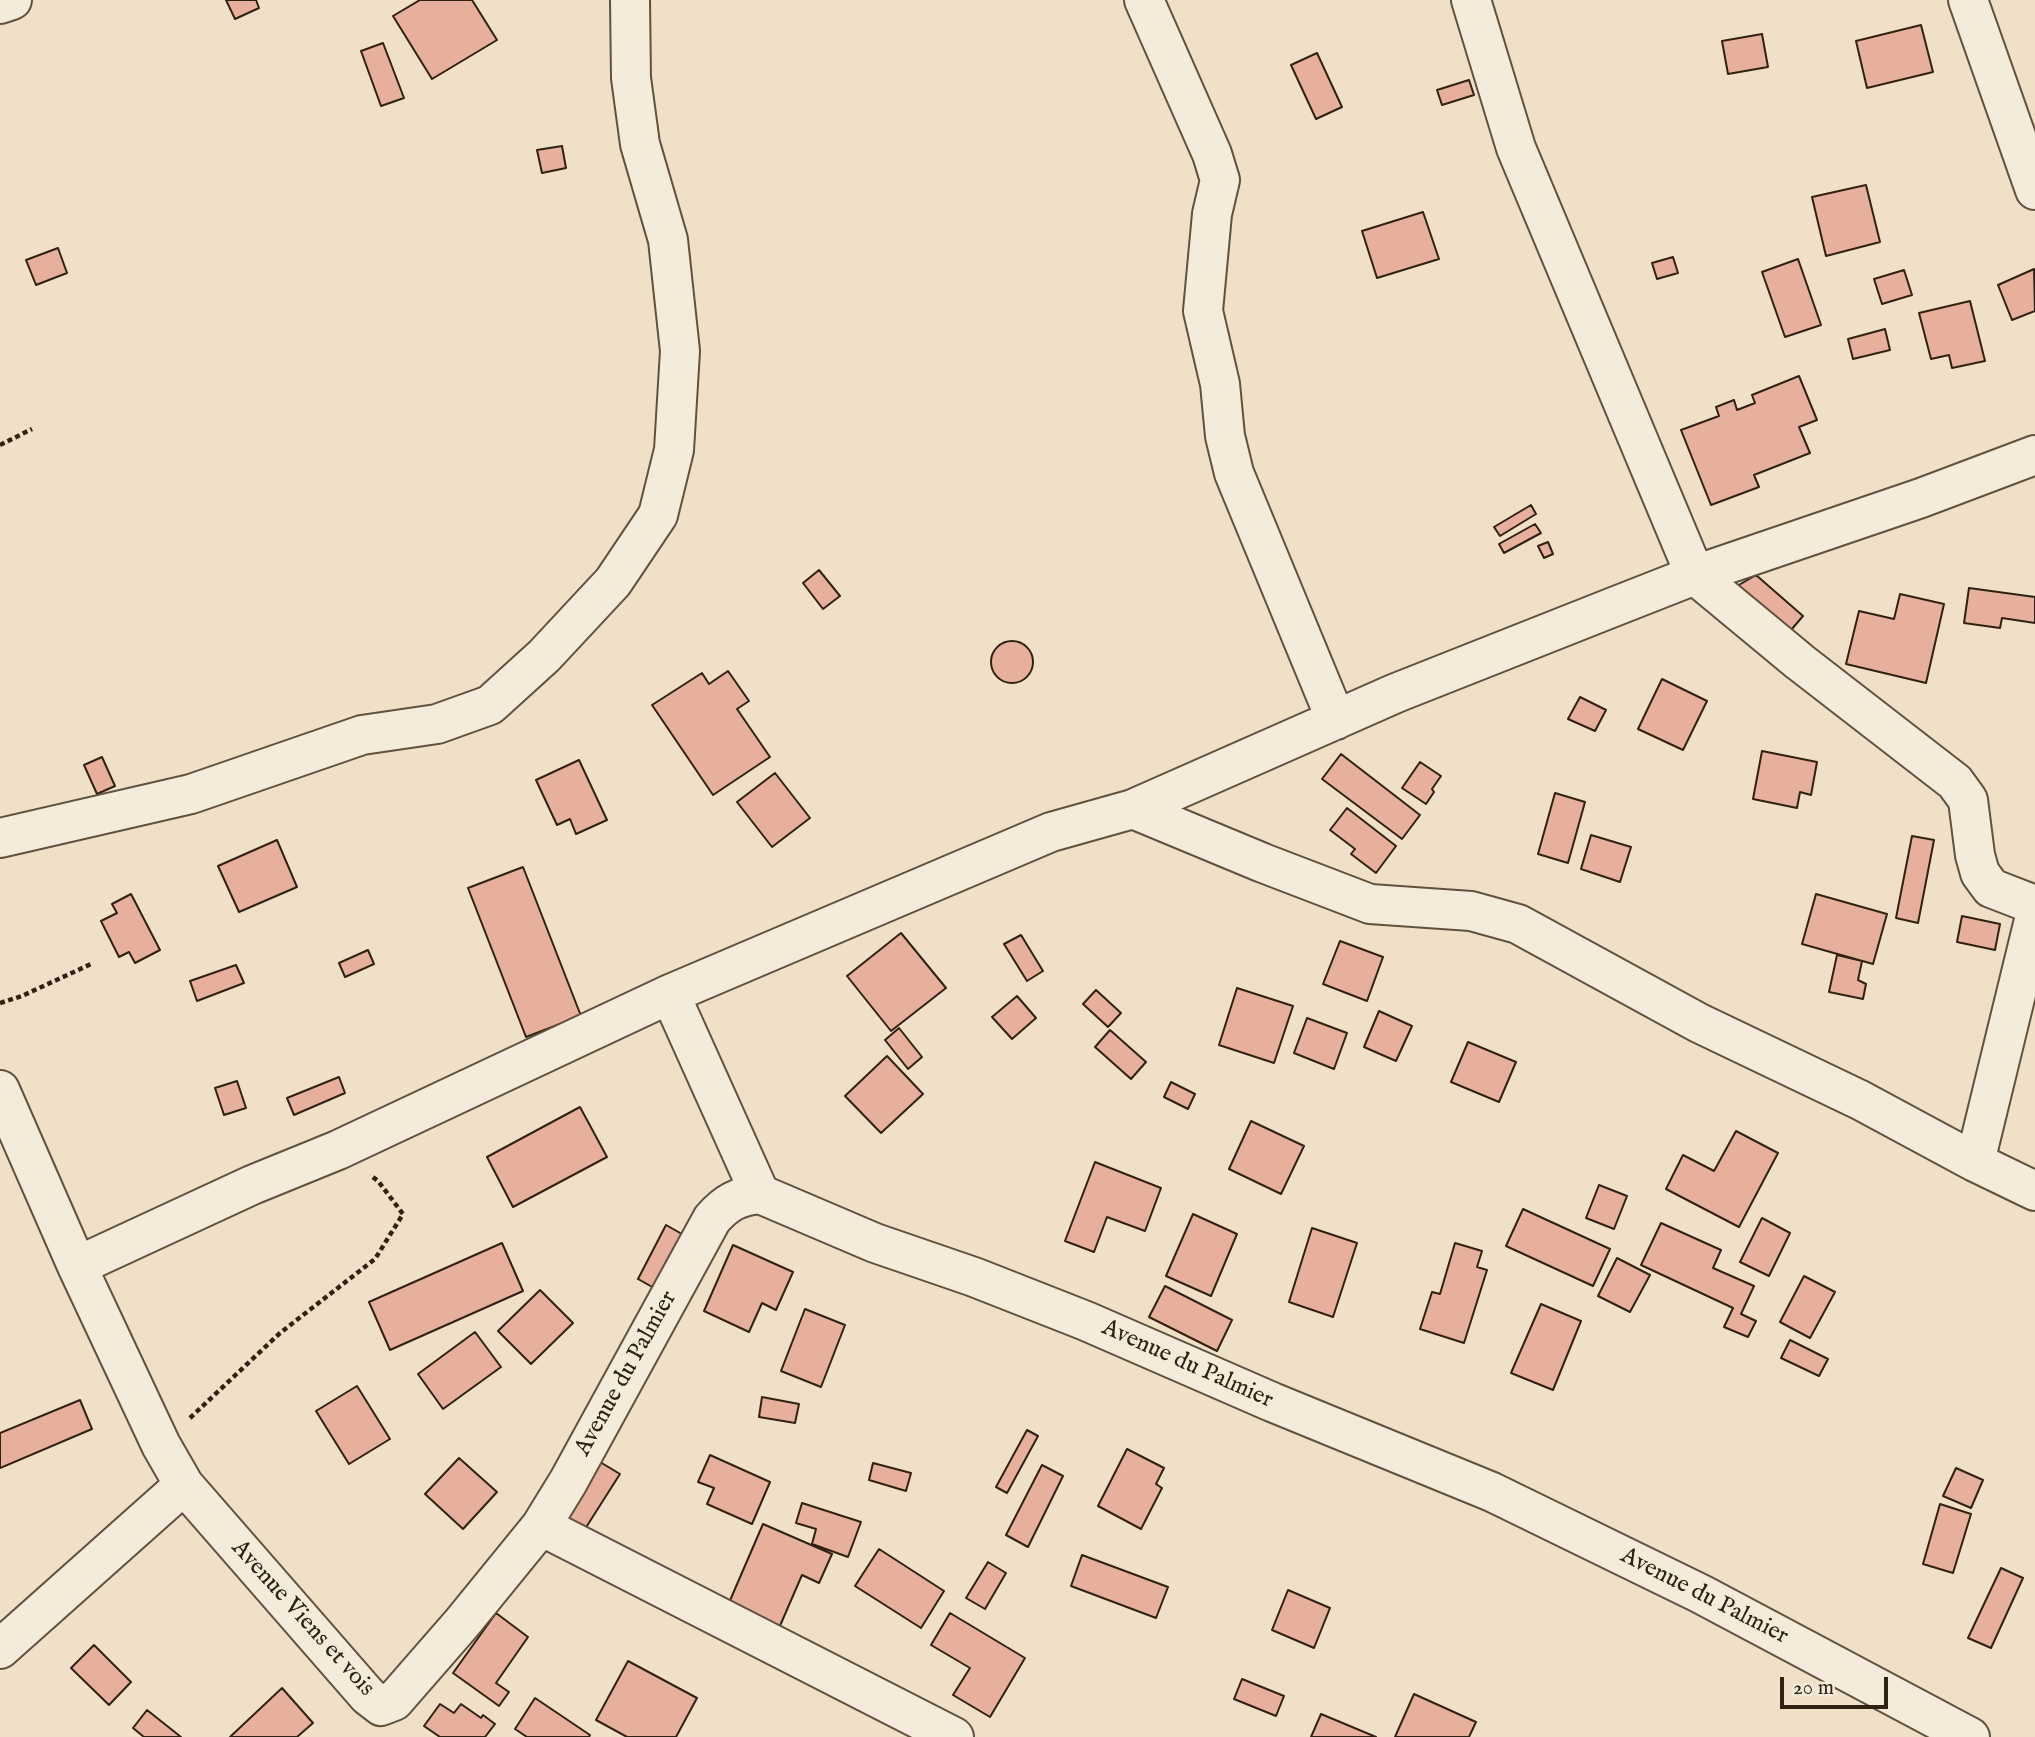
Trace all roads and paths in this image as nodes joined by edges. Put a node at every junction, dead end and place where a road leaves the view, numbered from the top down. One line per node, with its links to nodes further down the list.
1 (12, 0): 6 (street)
2 (629, 0): 14 (street)
3 (1144, 0): 12 (street)
4 (1471, 0): 11 (street)
5 (1968, 0): 7 (street)
6 (0, 4)
7 (2035, 190)
8 (32, 429): 9 (path)
9 (0, 445)
10 (2035, 454): 11 (street)
11 (1695, 575): 12 (street); 15 (street)
12 (1336, 720): 13 (street)
13 (1133, 809): 18 (street); 22 (street)
14 (0, 838)
15 (2035, 905)
16 (2035, 916): 22 (street)
17 (91, 964): 19 (path)
18 (670, 994): 21 (street); 24 (street)
19 (0, 1003)
20 (0, 1090): 25 (street, Avenue Viens et vois)
21 (338, 1150): 25 (street); 26 (path)
22 (1975, 1162): 23 (street)
23 (2035, 1191)
24 (760, 1194): 28 (street, Avenue du Palmier); 31 (street, Avenue du Palmier)
25 (77, 1266): 26 (street, Avenue Viens et vois)
26 (161, 1445): 27 (street, Avenue Viens et vois)
27 (184, 1485): 28 (street, Avenue Viens et vois); 29 (street)
28 (541, 1526): 30 (street)
29 (0, 1648)
30 (954, 1737)
31 (1970, 1737)

